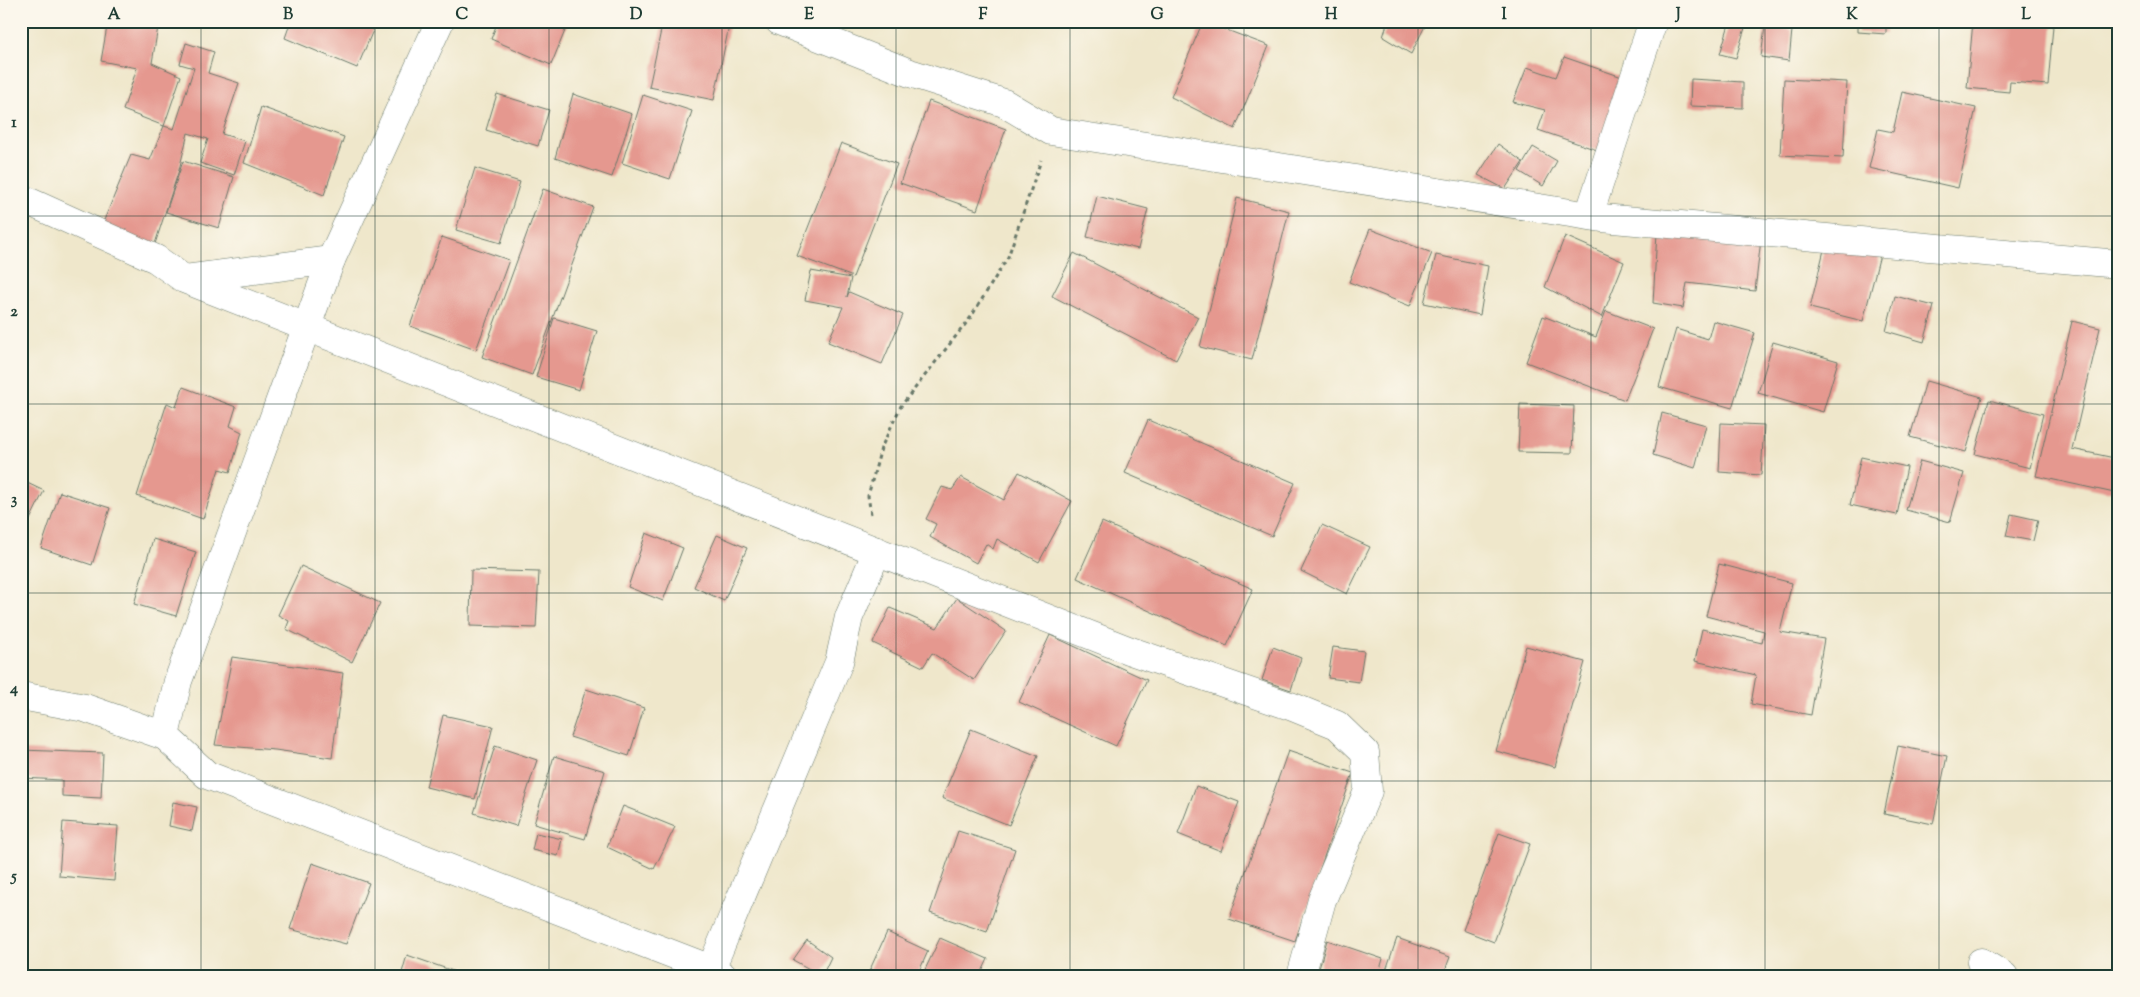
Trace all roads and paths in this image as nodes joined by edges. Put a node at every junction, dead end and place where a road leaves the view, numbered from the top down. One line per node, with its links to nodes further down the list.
1 (440, 21): 7 (street)
2 (779, 21): 4 (street)
3 (1653, 21): 6 (street)
4 (1051, 131): 6 (street); 11 (path)
5 (21, 198): 9 (street)
6 (1590, 216): 8 (street)
7 (331, 260): 9 (street); 10 (street)
8 (2119, 264)
9 (184, 279): 10 (street)
10 (306, 328): 11 (street); 13 (street)
11 (877, 551): 14 (street); 15 (street)
12 (21, 696): 13 (street)
13 (165, 736): 14 (street)
14 (714, 974)
15 (1301, 976)

